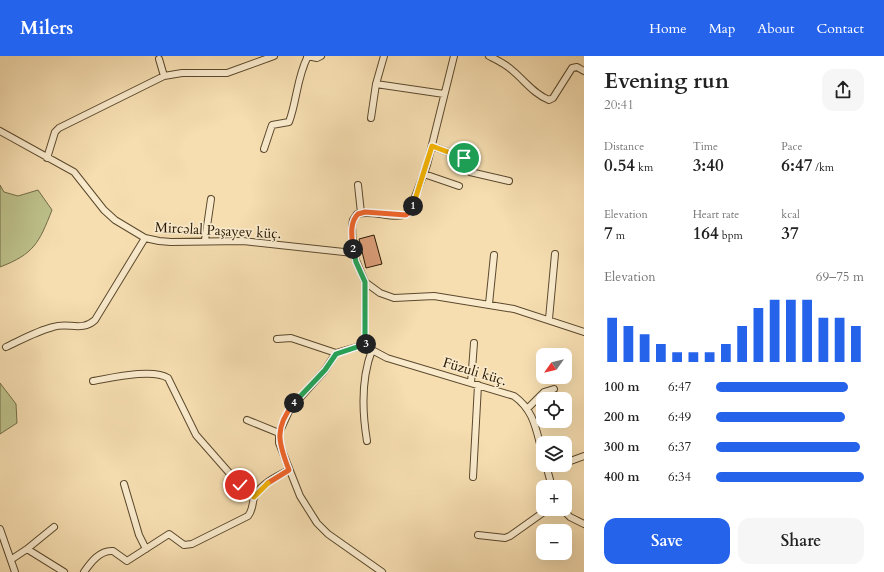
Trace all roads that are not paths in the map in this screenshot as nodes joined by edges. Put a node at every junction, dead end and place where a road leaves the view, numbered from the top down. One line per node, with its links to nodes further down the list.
1 (274, 56): 9 (street)
2 (308, 56): 3 (street); 15 (street)
3 (322, 56)
4 (384, 56): 10 (street)
5 (454, 56): 11 (street)
6 (489, 56): 8 (street)
7 (160, 59): 9 (street)
8 (584, 71)
9 (164, 76): 16 (street)
10 (376, 84): 11 (street); 12 (street)
11 (444, 94): 14 (street)
12 (371, 118)
13 (0, 132): 16 (street, Mircəlal Paşayev küç.)
14 (432, 146): 17 (street); 18 (street)
15 (264, 149)
16 (47, 158): 23 (street, Mircəlal Paşayev küç.)
17 (424, 174): 20 (street); 22 (street)
18 (509, 181)
19 (358, 185): 22 (street)
20 (459, 186)
21 (211, 199): 24 (street)
22 (361, 213): 25 (street)
23 (145, 238): 24 (street, Mircəlal Paşayev küç.); 35 (street)
24 (205, 240): 25 (street, Mircəlal Paşayev küç.)
25 (353, 253): 28 (street)
26 (555, 254): 30 (street)
27 (494, 256): 29 (street)
28 (365, 282): 29 (street); 34 (street)
29 (489, 304): 30 (street)
30 (549, 319): 31 (street)
31 (584, 332)
32 (277, 339): 37 (street)
33 (474, 343): 39 (street)
34 (367, 344): 36 (street, Füzuli küç.); 37 (street)
35 (6, 347)
36 (372, 350): 39 (street, Füzuli küç.); 46 (street)
37 (336, 354): 44 (street)
38 (92, 381): 52 (street)
39 (472, 383): 40 (street, Füzuli küç.)
40 (478, 385): 42 (street, Füzuli küç.); 50 (street)
41 (554, 389): 42 (street)
42 (528, 408): 45 (street)
43 (247, 420): 44 (street)
44 (279, 433): 49 (street)
45 (537, 436)
46 (367, 441)
47 (584, 456): 48 (street)
48 (572, 460)
49 (289, 470): 52 (street); 65 (street)
50 (472, 477)
51 (124, 484): 60 (street)
52 (254, 497): 60 (street)
53 (538, 516): 58 (street)
54 (569, 516): 55 (street)
55 (584, 524)
56 (54, 527): 59 (street)
57 (0, 529): 61 (street)
58 (478, 535)
59 (27, 549): 61 (street); 63 (street)
60 (146, 549): 64 (street)
61 (12, 559): 62 (street)
62 (15, 572)
63 (64, 572)
64 (84, 572)
65 (382, 572)

